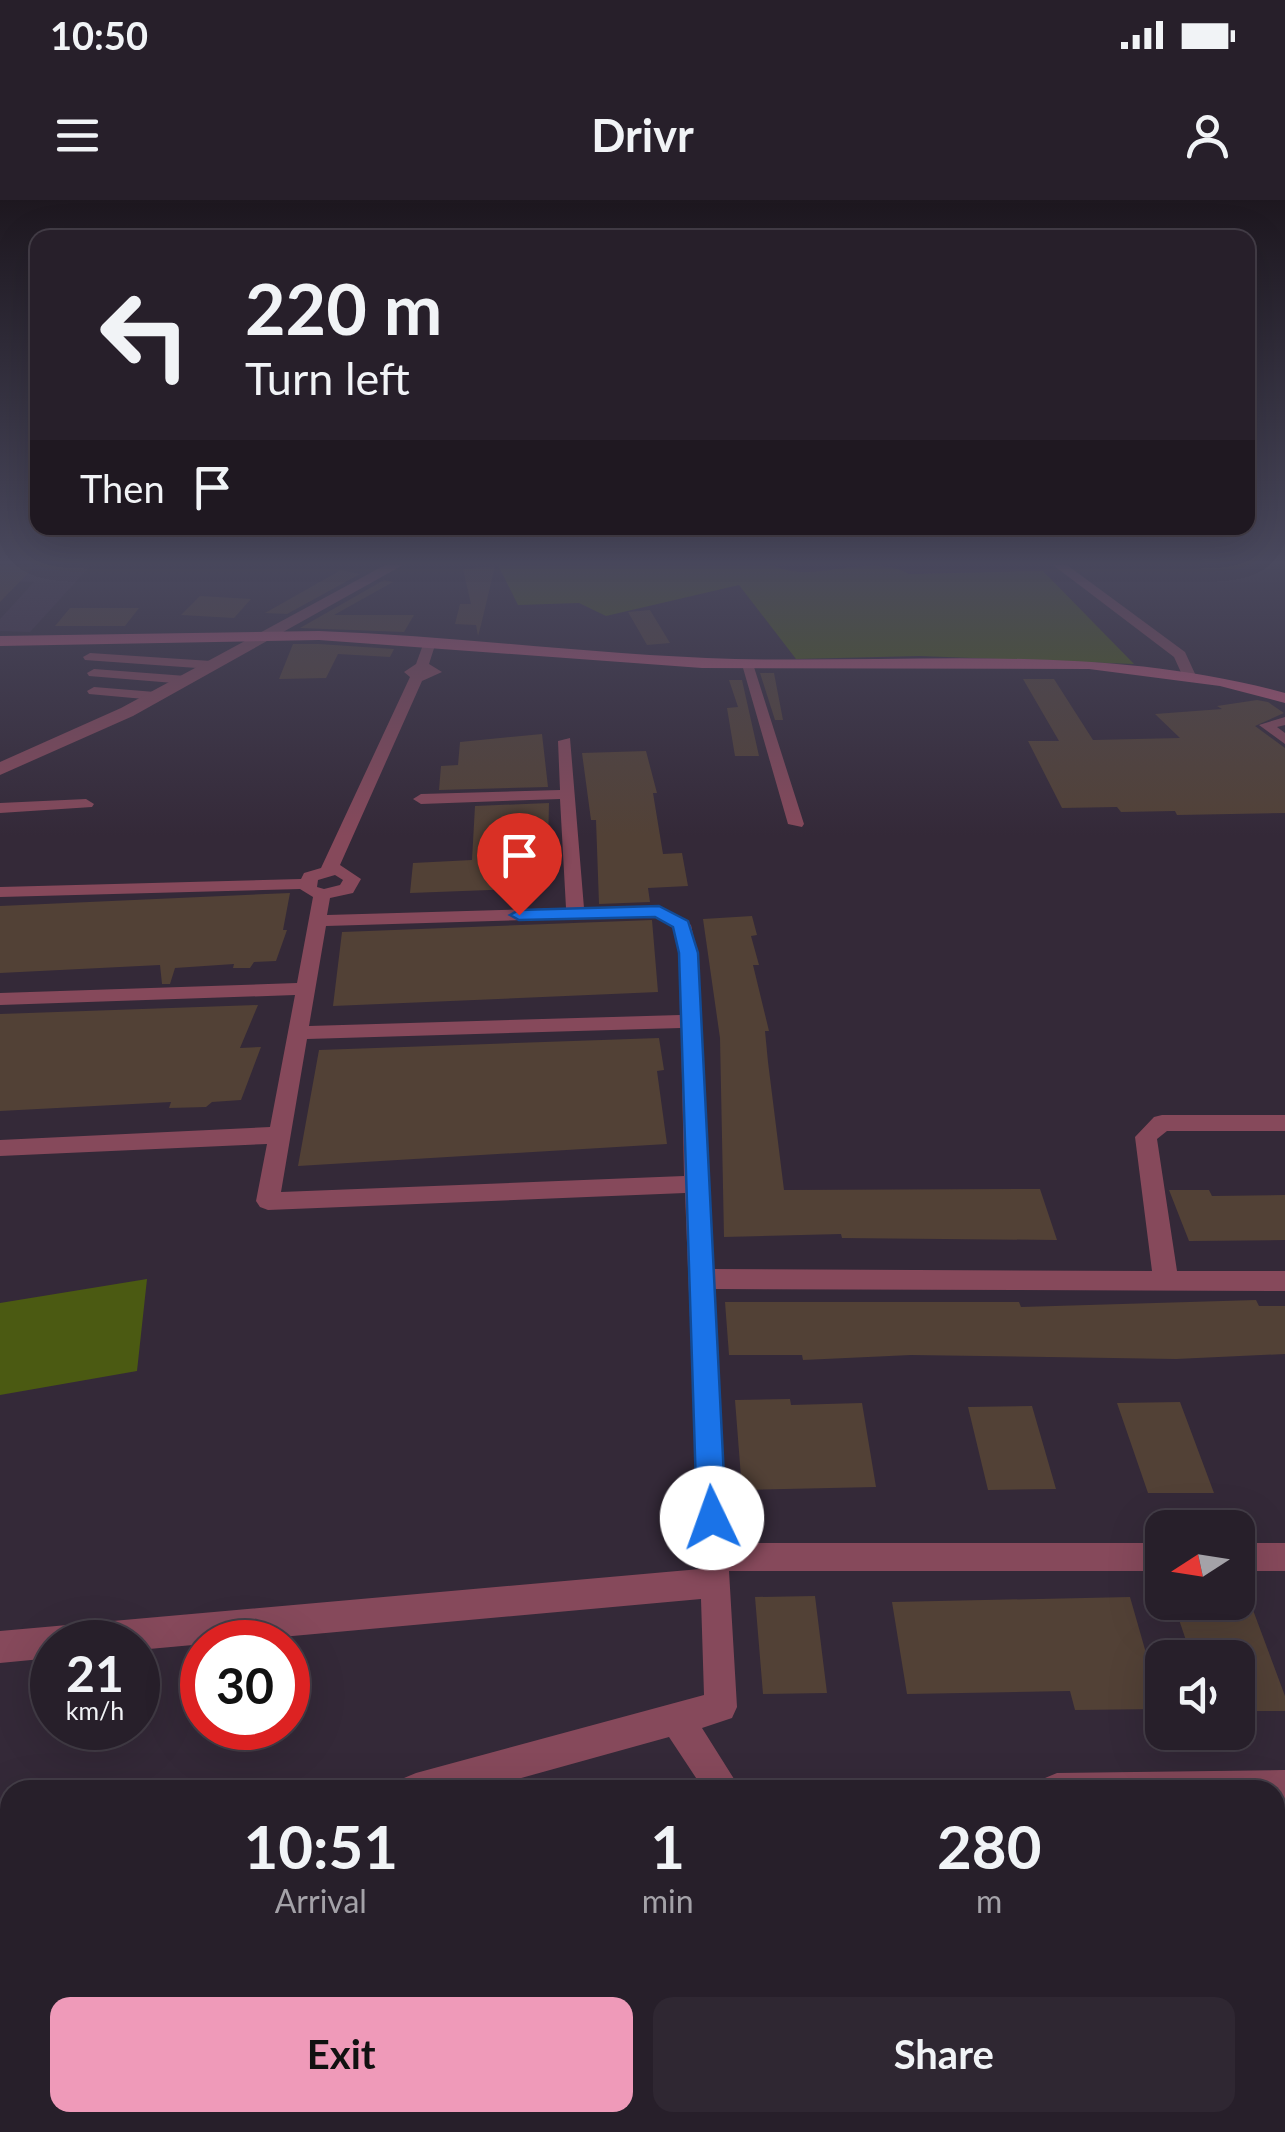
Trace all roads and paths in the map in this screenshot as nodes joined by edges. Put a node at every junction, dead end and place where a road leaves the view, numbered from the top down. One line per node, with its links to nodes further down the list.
1 (229, 655): 6 (street)
2 (430, 655): 21 (street)
3 (621, 655): 5 (main road)
4 (1181, 655): 7 (street)
5 (746, 664): 7 (main road); 20 (street)
6 (211, 665): 8 (street); 8 (street)
7 (1190, 676): 11 (main road)
8 (186, 680): 10 (street)
9 (94, 691): 10 (street)
10 (156, 696): 15 (street)
11 (1285, 698)
12 (1285, 721): 13 (street)
13 (1285, 740)
14 (565, 741): 16 (street)
15 (0, 769)
16 (568, 794): 17 (street); 24 (street)
17 (421, 799)
18 (86, 804): 19 (street)
19 (0, 808)
20 (796, 824)
21 (336, 870): 22 (street); 22 (street)
22 (314, 889): 23 (street); 25 (street)
23 (0, 892)
24 (575, 913): 25 (street); 28 (street)
25 (317, 921): 26 (street)
26 (305, 988): 27 (street); 29 (street)
27 (0, 999)
28 (690, 1021): 29 (street); 33 (street)
29 (297, 1033): 31 (street)
30 (1285, 1122): 35 (street)
31 (279, 1135): 32 (street); 33 (street)
32 (0, 1148)
33 (696, 1184): 34 (street)
34 (700, 1279): 35 (street); 40 (street)
35 (1166, 1280): 36 (street)
36 (1285, 1281)
37 (1255, 1556): 38 (street)
38 (1285, 1556)
39 (1145, 1557): 40 (street)
40 (714, 1570): 41 (street); 42 (street)
41 (0, 1647)
42 (676, 1719): 43 (street); 44 (street)
43 (453, 1780)
44 (717, 1780)

